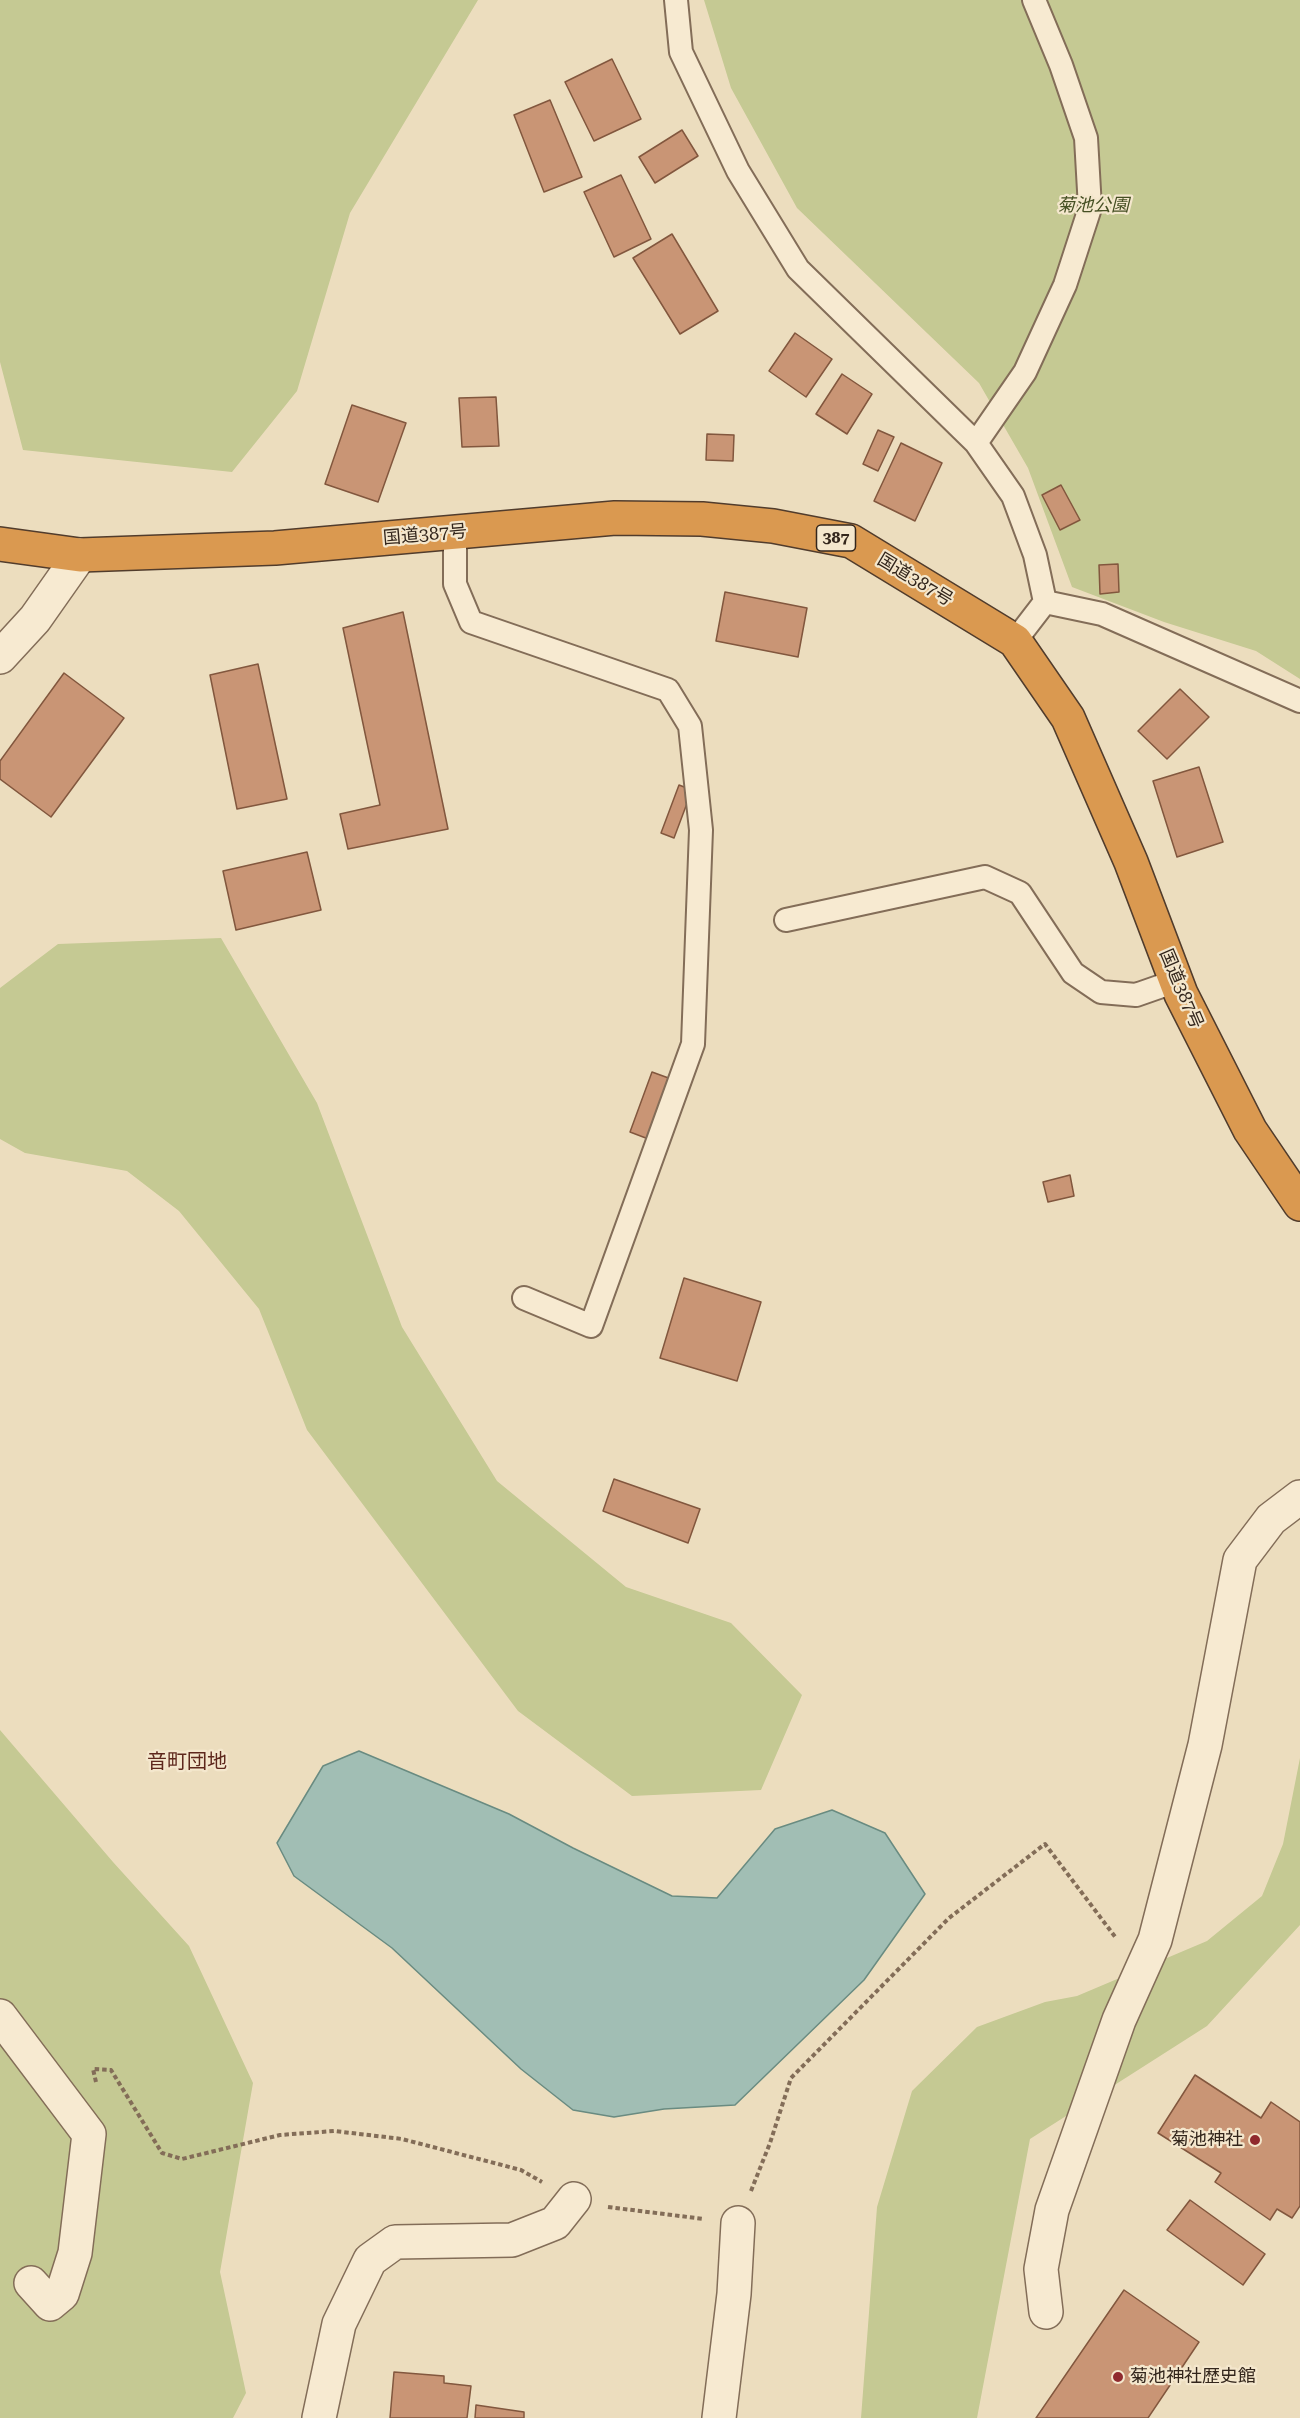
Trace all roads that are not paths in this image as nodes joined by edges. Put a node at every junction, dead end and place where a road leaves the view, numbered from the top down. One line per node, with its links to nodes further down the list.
1 (676, 0): 3 (lane)
2 (1034, 0): 3 (lane)
3 (975, 443): 7 (lane)
4 (454, 532): 6 (highway, 国道387号 / 387); 8 (highway, 国道387号 / 387); 14 (lane)
5 (0, 544): 6 (highway, 国道387号 / 387)
6 (80, 555): 9 (street)
7 (1046, 602): 8 (lane); 10 (lane)
8 (1015, 641): 12 (highway, 国道387号 / 387)
9 (0, 657)
10 (1300, 701)
11 (786, 921): 12 (lane)
12 (1176, 981): 13 (highway, 国道387号 / 387)
13 (1300, 1204)
14 (524, 1298)
15 (1300, 1497): 20 (street)
16 (0, 2016): 19 (street)
17 (573, 2199): 21 (street)
18 (738, 2223): 22 (street)
19 (31, 2283)
20 (1046, 2312)
21 (319, 2418)
22 (718, 2418)

